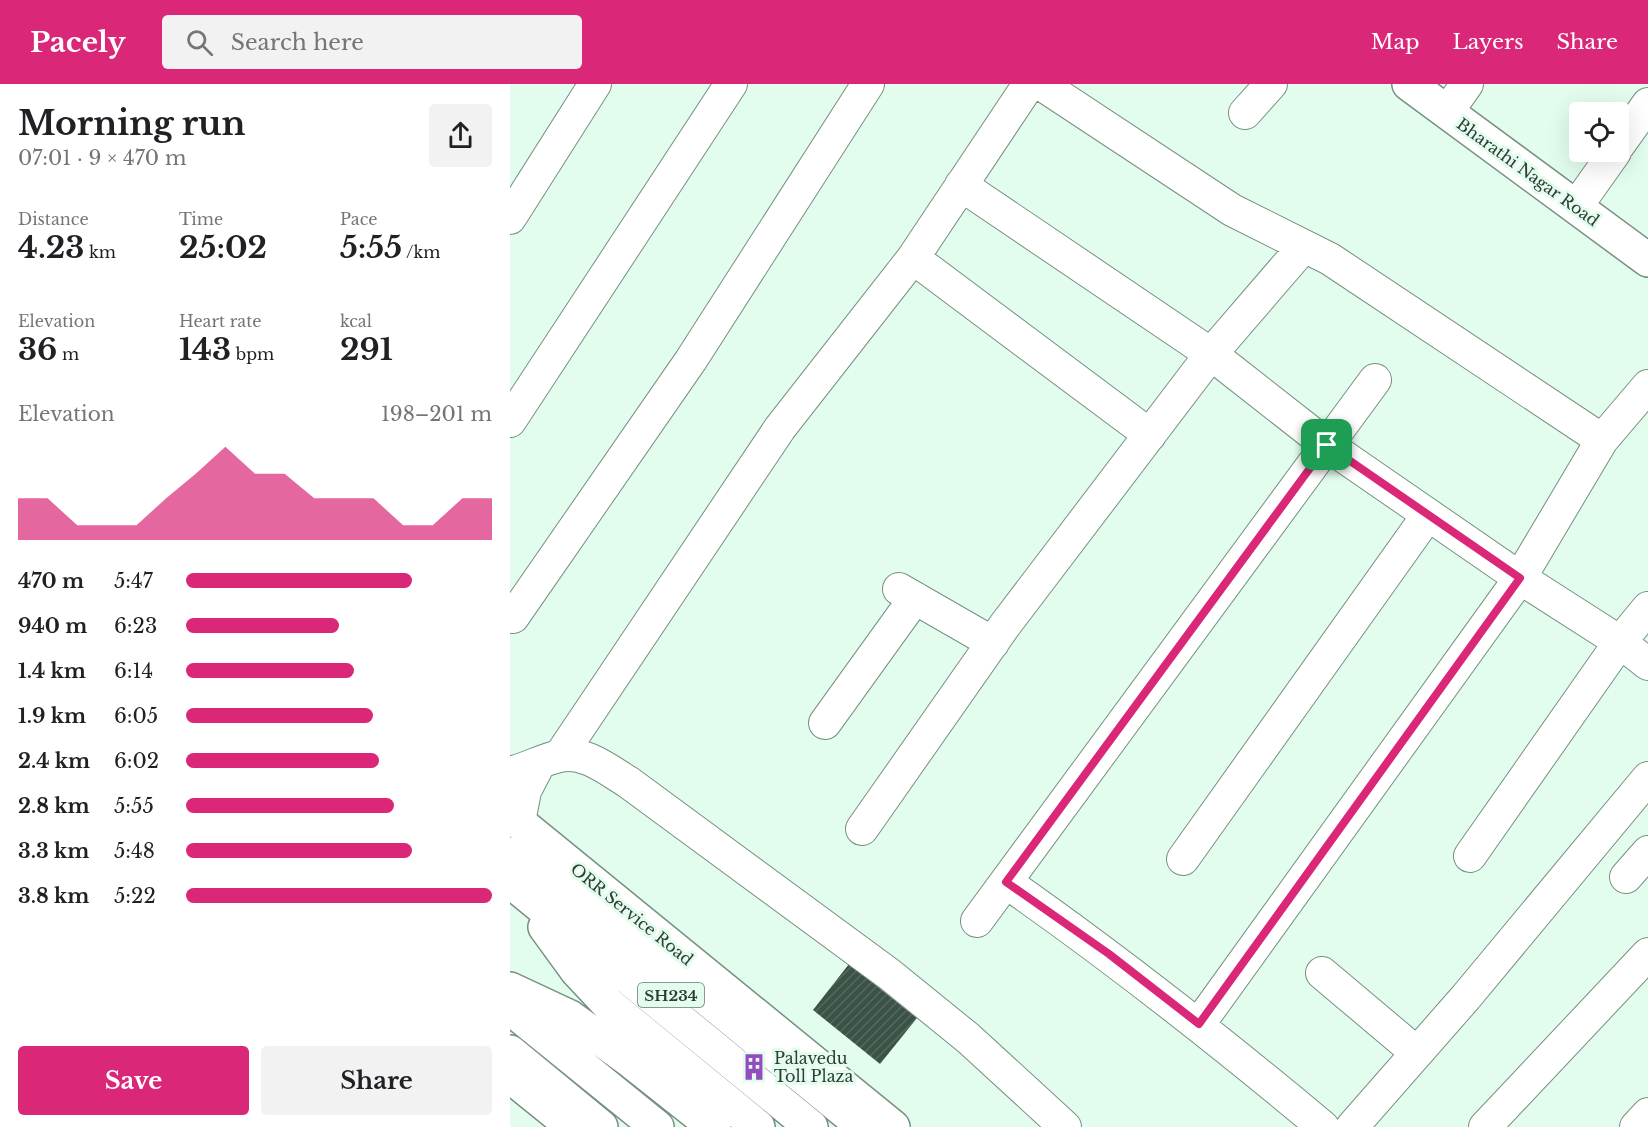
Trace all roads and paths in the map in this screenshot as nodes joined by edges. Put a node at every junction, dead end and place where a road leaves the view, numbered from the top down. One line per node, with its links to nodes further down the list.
1 (595, 84): 16 (street)
2 (731, 84): 23 (street)
3 (868, 84): 30 (street)
4 (1029, 84): 14 (street)
5 (1041, 84): 17 (street)
6 (1271, 84): 11 (street)
7 (1408, 84): 10 (main road, Bharathi Nagar Road)
8 (1467, 84): 10 (street)
9 (1648, 104): 12 (street)
10 (1447, 112): 15 (main road, Bharathi Nagar Road)
11 (1245, 113)
12 (1629, 131)
13 (1608, 162): 15 (street)
14 (962, 185): 18 (street); 20 (street)
15 (1576, 207): 19 (main road, Bharathi Nagar Road)
16 (510, 218)
17 (1304, 246): 20 (street); 25 (street)
18 (913, 258): 24 (street); 35 (street)
19 (1648, 260)
20 (1211, 354): 24 (street); 26 (street)
21 (1376, 380): 26 (street)
22 (1648, 386): 25 (street)
23 (510, 421)
24 (1150, 435): 32 (street)
25 (1602, 440): 28 (street)
26 (1327, 445): 27 (street); 45 (street)
27 (1428, 515): 28 (street); 42 (street)
28 (1520, 578): 31 (street); 53 (street)
29 (1648, 608): 31 (street)
30 (513, 617)
31 (1620, 642): 33 (street); 41 (street)
32 (993, 643): 34 (street); 38 (street)
33 (1648, 664)
34 (825, 723)
35 (536, 764): 37 (street); 71 (street)
36 (1648, 778): 56 (street)
37 (514, 818): 70 (main road, ORR Service Road)
38 (862, 829)
39 (1648, 852): 44 (street)
40 (510, 854): 69 (main road)
41 (1470, 856)
42 (1183, 859)
43 (510, 864): 68 (main road, SH234)
44 (1626, 877)
45 (1006, 882): 47 (street); 53 (street)
46 (510, 883): 48 (main road); 67 (main road)
47 (977, 921)
48 (545, 927): 65 (main road); 66 (main road)
49 (1648, 954): 74 (street)
50 (1322, 973): 56 (street)
51 (510, 989): 63 (main road); 64 (main road)
52 (510, 1008): 62 (main road)
53 (1199, 1024): 72 (street)
54 (510, 1026): 61 (main road)
55 (510, 1052): 60 (main road)
56 (1417, 1053): 73 (street)
57 (510, 1076): 59 (main road)
58 (1648, 1114): 75 (street)
59 (573, 1127)
60 (601, 1127)
61 (633, 1127)
62 (657, 1127)
63 (682, 1127)
64 (714, 1127)
65 (758, 1127)
66 (786, 1127)
67 (811, 1127)
68 (833, 1127)
69 (864, 1127)
70 (893, 1127)
71 (1065, 1127)
72 (1323, 1127)
73 (1352, 1127)
74 (1485, 1127)
75 (1636, 1127)

